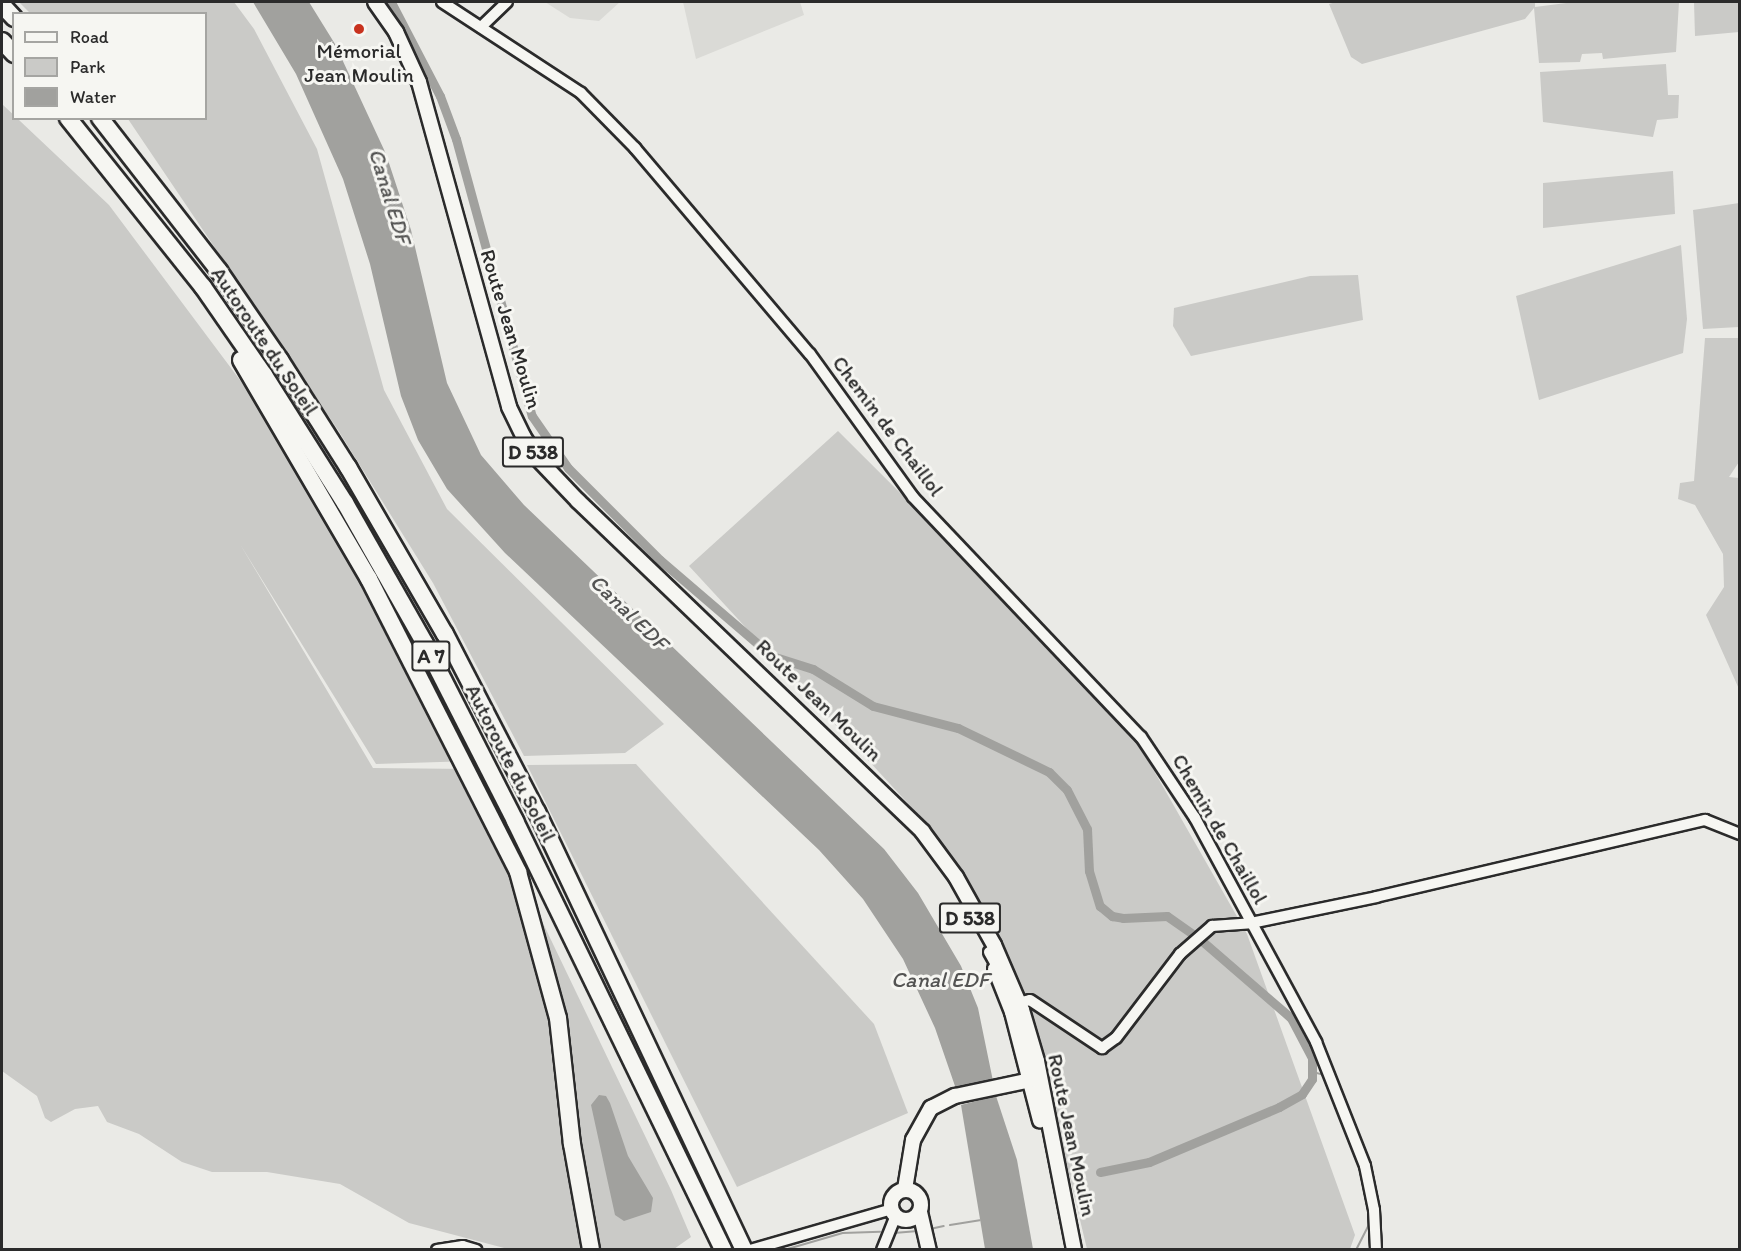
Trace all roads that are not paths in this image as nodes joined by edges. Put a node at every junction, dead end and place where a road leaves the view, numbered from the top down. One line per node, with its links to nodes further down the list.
1 (375, 2): 8 (main road, Route Jean Moulin / D 538)
2 (442, 2): 4 (street, Chemin de Chaillol)
3 (507, 2): 4 (street)
4 (481, 27): 10 (street, Chemin de Chaillol)
5 (70, 120): 7 (highway, Autoroute du Soleil / A 7)
6 (102, 120): 20 (highway, Autoroute du Soleil / A 7)
7 (191, 272): 16 (highway, Autoroute du Soleil / A 7); 19 (highway)
8 (879, 786): 11 (main road, Route Jean Moulin / D 538); 11 (main road, Route Jean Moulin / D 538)
9 (1740, 834): 10 (street)
10 (1251, 923): 11 (street); 25 (street, Chemin de Chaillol)
11 (1014, 1005): 12 (main road, Route Jean Moulin / D 538)
12 (1032, 1071): 13 (main road); 24 (main road, D 538); 24 (main road, Route Jean Moulin / D 538)
13 (905, 1190): 14 (main road); 15 (main road)
14 (894, 1213): 15 (main road); 21 (street); 22 (street)
15 (917, 1220): 23 (main road)
16 (720, 1244)
17 (437, 1250): 18 (street)
18 (476, 1250)
19 (591, 1250)
20 (744, 1250)
21 (750, 1250)
22 (882, 1250)
23 (929, 1250)
24 (1074, 1250)
25 (1376, 1250)

